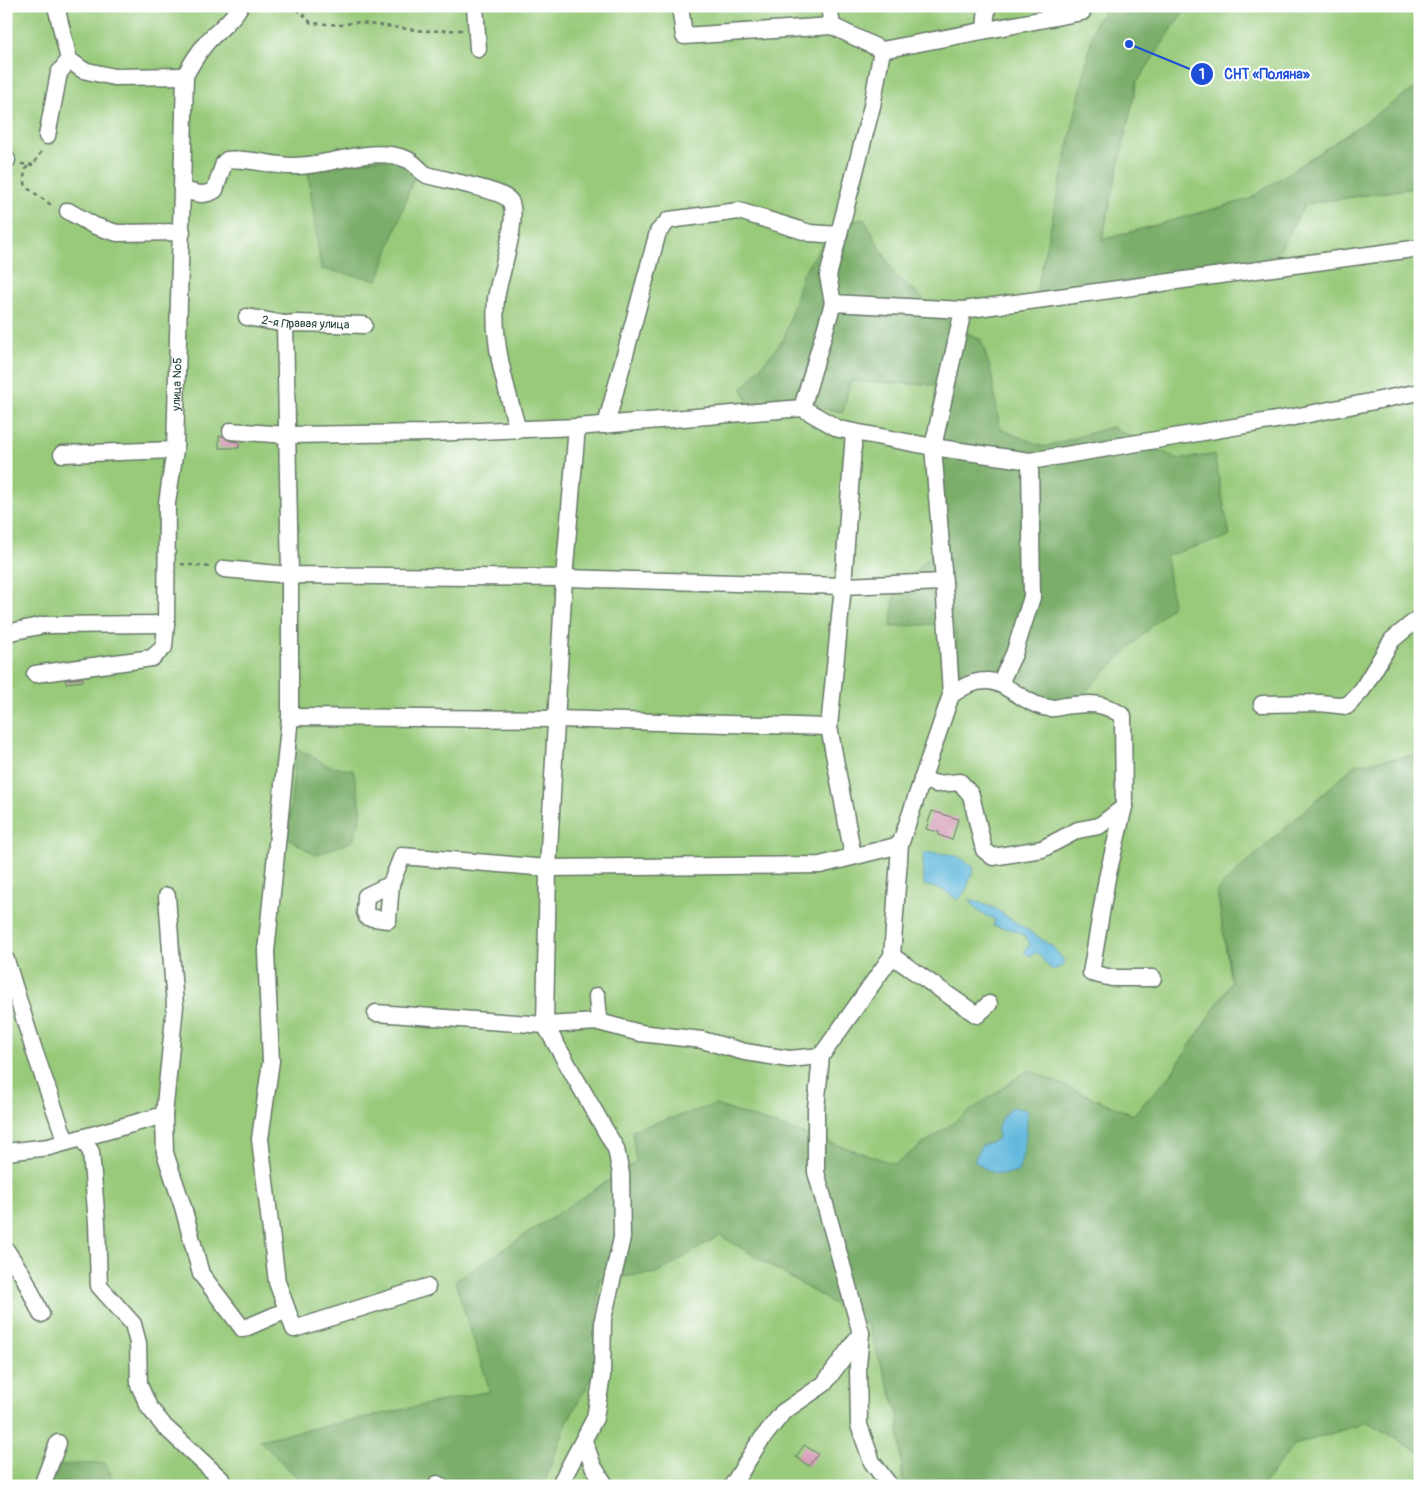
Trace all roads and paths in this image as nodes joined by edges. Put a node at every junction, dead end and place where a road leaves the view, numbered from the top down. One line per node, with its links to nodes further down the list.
1 (56, 6): 14 (street)
2 (240, 6): 15 (street, улица №5)
3 (281, 6): 10 (path)
4 (474, 6): 10 (street)
5 (680, 6): 9 (street)
6 (829, 6): 9 (street)
7 (987, 6): 11 (street)
8 (1086, 6): 11 (street)
9 (832, 26): 13 (street)
10 (477, 28): 12 (street)
11 (985, 30): 13 (street)
12 (478, 49)
13 (882, 50): 22 (street)
14 (69, 60): 15 (street); 16 (street)
15 (185, 76): 19 (street, улица №5)
16 (47, 136): 18 (path)
17 (7, 160): 18 (path)
18 (26, 166): 20 (path)
19 (183, 190): 21 (street, улица №5); 34 (street)
20 (68, 211): 21 (street)
21 (182, 232): 38 (street, улица №5)
22 (839, 235): 24 (street); 31 (street)
23 (1420, 248): 25 (street)
24 (833, 303): 25 (street); 30 (street)
25 (963, 310): 37 (street)
26 (247, 317): 27 (street, 2-я Правая улица)
27 (285, 324): 28 (street, 2-я Правая улица); 36 (street)
28 (364, 325)
29 (1420, 392): 40 (street)
30 (802, 408): 31 (street); 35 (street)
31 (606, 425): 32 (street)
32 (577, 427): 34 (street); 44 (street)
33 (231, 430): 36 (street)
34 (518, 430): 36 (street)
35 (854, 432): 37 (street); 46 (street)
36 (288, 435): 43 (street)
37 (933, 447): 40 (street); 45 (street)
38 (175, 450): 39 (street); 41 (street, улица №5)
39 (62, 454)
40 (1030, 461): 51 (street)
41 (167, 562): 42 (path); 48 (street, улица №5)
42 (224, 569): 43 (street)
43 (290, 575): 44 (street); 54 (street)
44 (564, 578): 46 (street); 55 (street)
45 (944, 582): 46 (street); 52 (street)
46 (843, 586): 56 (street)
47 (1420, 617): 53 (street)
48 (166, 624): 49 (street); 50 (street, улица №5)
49 (6, 633)
50 (36, 674)
51 (1000, 683): 52 (street); 58 (street)
52 (951, 695): 57 (street)
53 (1262, 704)
54 (290, 717): 55 (street); 78 (street)
55 (556, 719): 56 (street); 61 (street)
56 (829, 727): 60 (street)
57 (922, 779): 58 (street); 59 (street)
58 (1124, 807): 66 (street)
59 (900, 845): 60 (street); 64 (street)
60 (853, 856): 61 (street)
61 (548, 868): 62 (street); 71 (street)
62 (391, 884)
63 (167, 896): 73 (street)
64 (892, 956): 68 (street); 72 (street)
65 (6, 960): 74 (street)
66 (1154, 978)
67 (597, 996): 70 (street)
68 (989, 1004)
69 (376, 1013): 71 (street)
70 (599, 1022): 71 (street); 72 (street)
71 (545, 1025): 81 (street)
72 (822, 1056): 80 (street)
73 (164, 1115): 74 (street); 78 (street)
74 (74, 1140): 75 (street); 83 (street)
75 (6, 1152)
76 (6, 1250): 79 (street)
77 (427, 1287): 78 (street)
78 (287, 1310)
79 (41, 1314)
80 (861, 1333): 87 (street); 88 (street)
81 (584, 1441): 85 (street); 86 (street)
82 (58, 1443): 84 (street)
83 (222, 1482)
84 (42, 1486)
85 (559, 1486)
86 (606, 1486)
87 (732, 1486)
88 (890, 1486)

